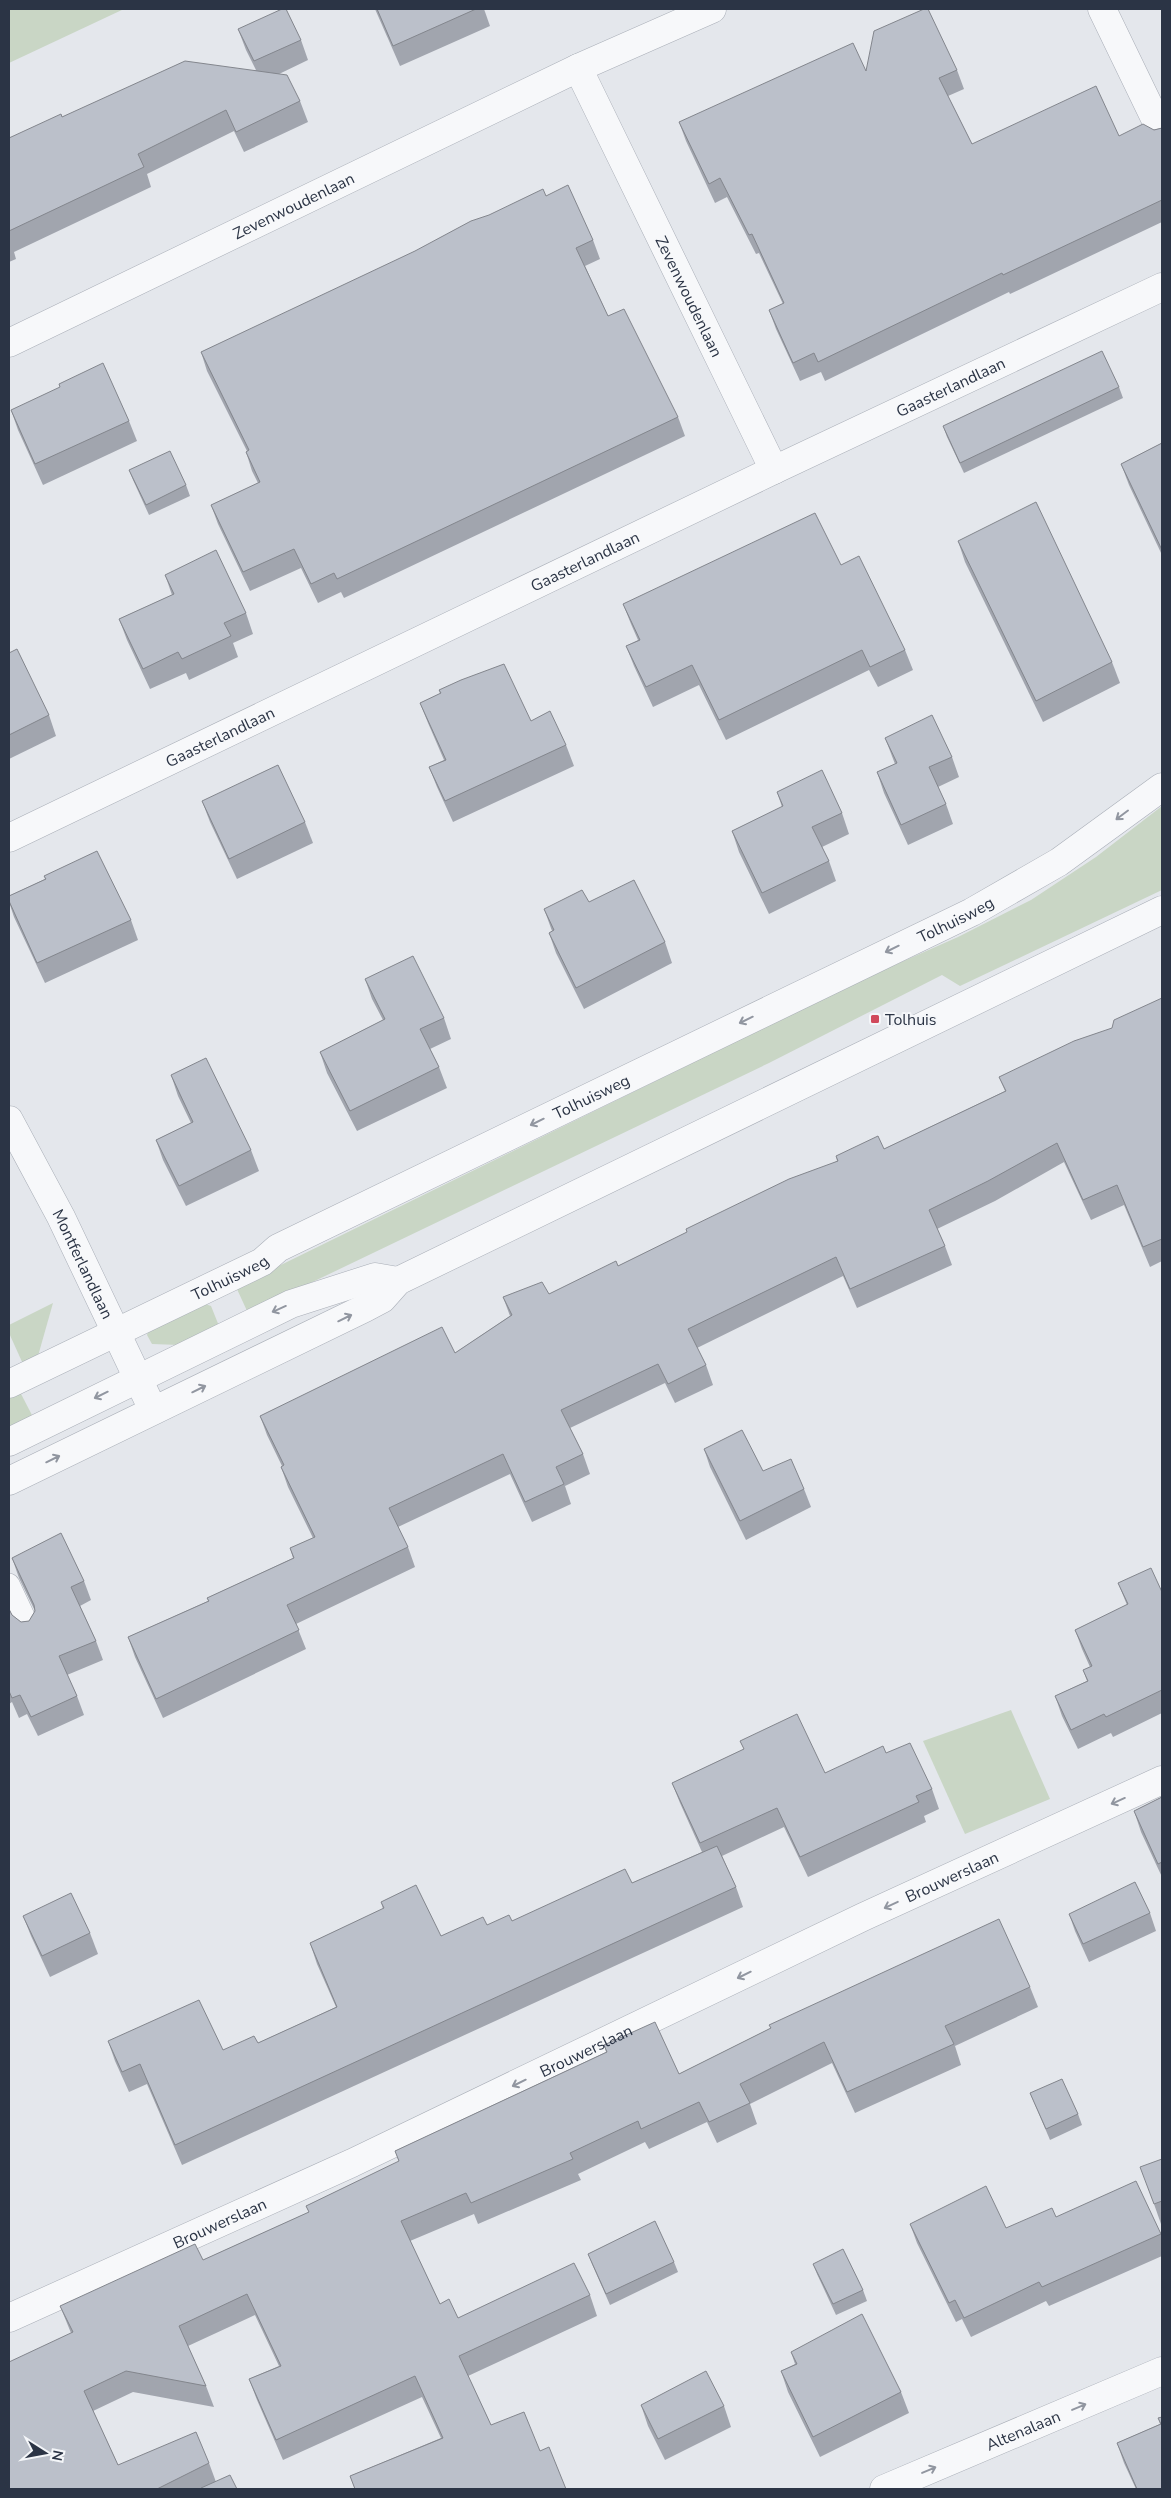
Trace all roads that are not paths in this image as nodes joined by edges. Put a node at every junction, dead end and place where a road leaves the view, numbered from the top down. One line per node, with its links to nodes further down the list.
1 (712, 9): 3 (street, Zevenwoudenlaan)
2 (1102, 9): 4 (street)
3 (578, 68): 6 (street, Zevenwoudenlaan); 7 (street, Zevenwoudenlaan)
4 (1162, 133)
5 (1162, 287): 7 (street, Gaasterlandlaan)
6 (9, 342)
7 (774, 470): 9 (street, Gaasterlandlaan)
8 (1162, 787): 13 (street, Tolhuisweg, one-way to 13)
9 (9, 838)
10 (1162, 910): 12 (street)
11 (9, 1120): 13 (street, Montferlandlaan)
12 (398, 1281): 14 (street, one-way to 14); 16 (street, one-way to 12)
13 (117, 1332): 14 (street, Montferlandlaan); 15 (street, Tolhuisweg)
14 (138, 1378): 16 (street, Montferlandlaan); 17 (street, one-way to 17)
15 (9, 1384)
16 (153, 1410): 18 (street, one-way to 16)
17 (9, 1442)
18 (9, 1480)
19 (9, 1584): 20 (lane)
20 (30, 1629)
21 (1162, 1780): 22 (street, Brouwerslaan, one-way to 22)
22 (9, 2318)
23 (1162, 2371): 24 (street, Altenalaan, one-way to 23)
24 (884, 2489)

